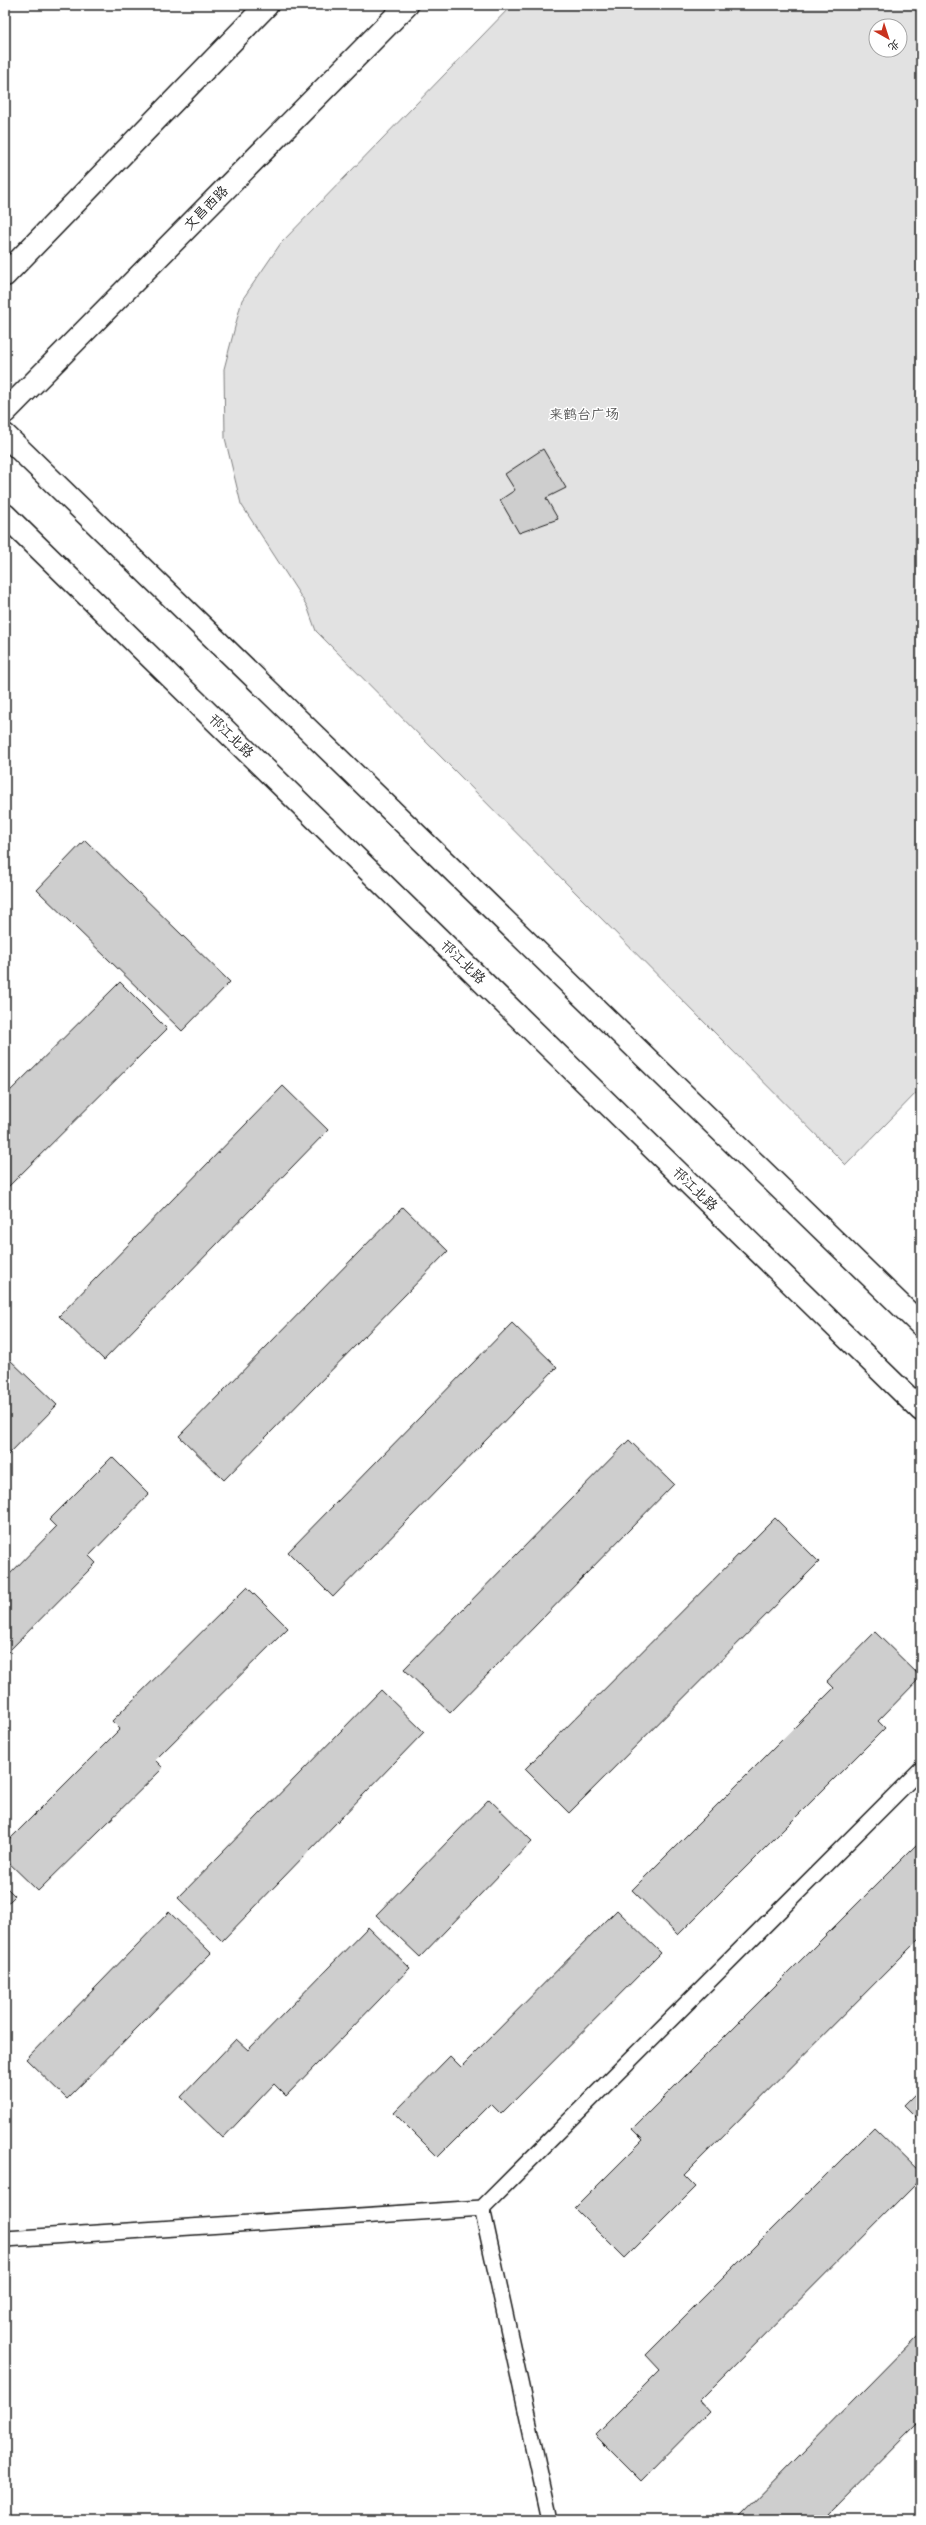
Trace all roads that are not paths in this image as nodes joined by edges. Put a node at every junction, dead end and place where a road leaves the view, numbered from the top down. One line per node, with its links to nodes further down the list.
1 (267, 5): 3 (main road)
2 (407, 5): 4 (main road, 文昌西路)
3 (5, 275)
4 (5, 412)
5 (5, 435): 7 (main road)
6 (5, 515): 8 (main road, 邗江北路)
7 (921, 1325)
8 (921, 1410)
9 (921, 1769): 10 (lane)
10 (482, 2208): 11 (lane); 12 (lane)
11 (5, 2239)
12 (550, 2520)

